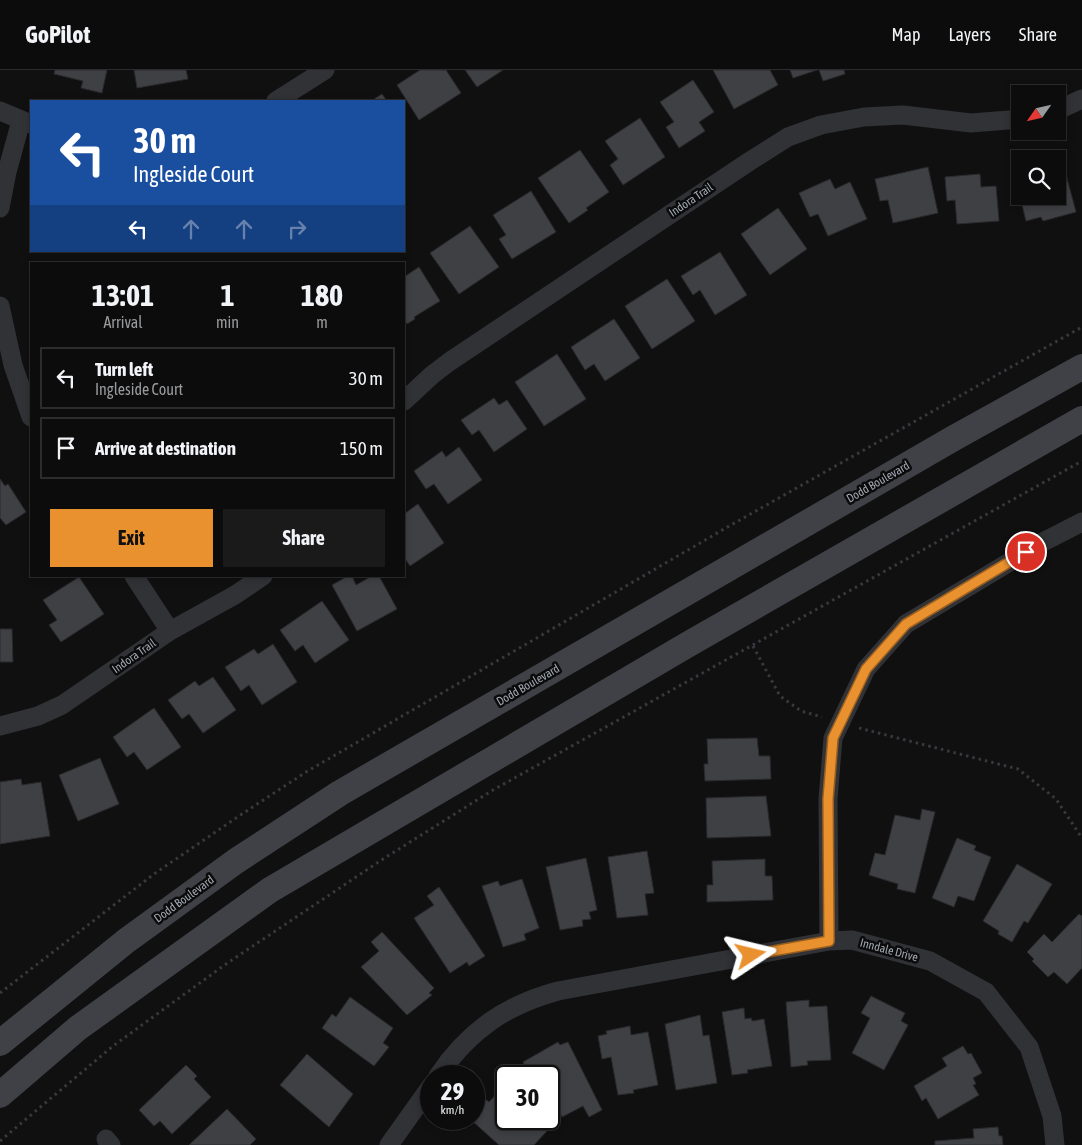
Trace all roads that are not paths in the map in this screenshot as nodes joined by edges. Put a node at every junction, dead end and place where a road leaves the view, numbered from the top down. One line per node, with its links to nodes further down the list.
1 (325, 70): 3 (street)
2 (1082, 99): 4 (street)
3 (278, 100)
4 (1066, 106)
5 (0, 111): 7 (street)
6 (1011, 120): 11 (street, Indora Trail)
7 (26, 122): 8 (street)
8 (0, 208)
9 (0, 306): 12 (street)
10 (1082, 367): 20 (main road, Dodd Boulevard)
11 (405, 400)
12 (30, 414)
13 (1082, 419): 22 (main road)
14 (1082, 522): 19 (street)
15 (135, 577): 17 (street)
16 (262, 577): 17 (street, Indora Trail)
17 (170, 631): 18 (street, Indora Trail)
18 (0, 726)
19 (829, 941): 21 (street, Inndale Drive); 25 (street, Inndale Drive)
20 (0, 1043)
21 (446, 1065)
22 (0, 1094)
23 (420, 1101): 24 (street)
24 (389, 1145)
25 (1054, 1145)

